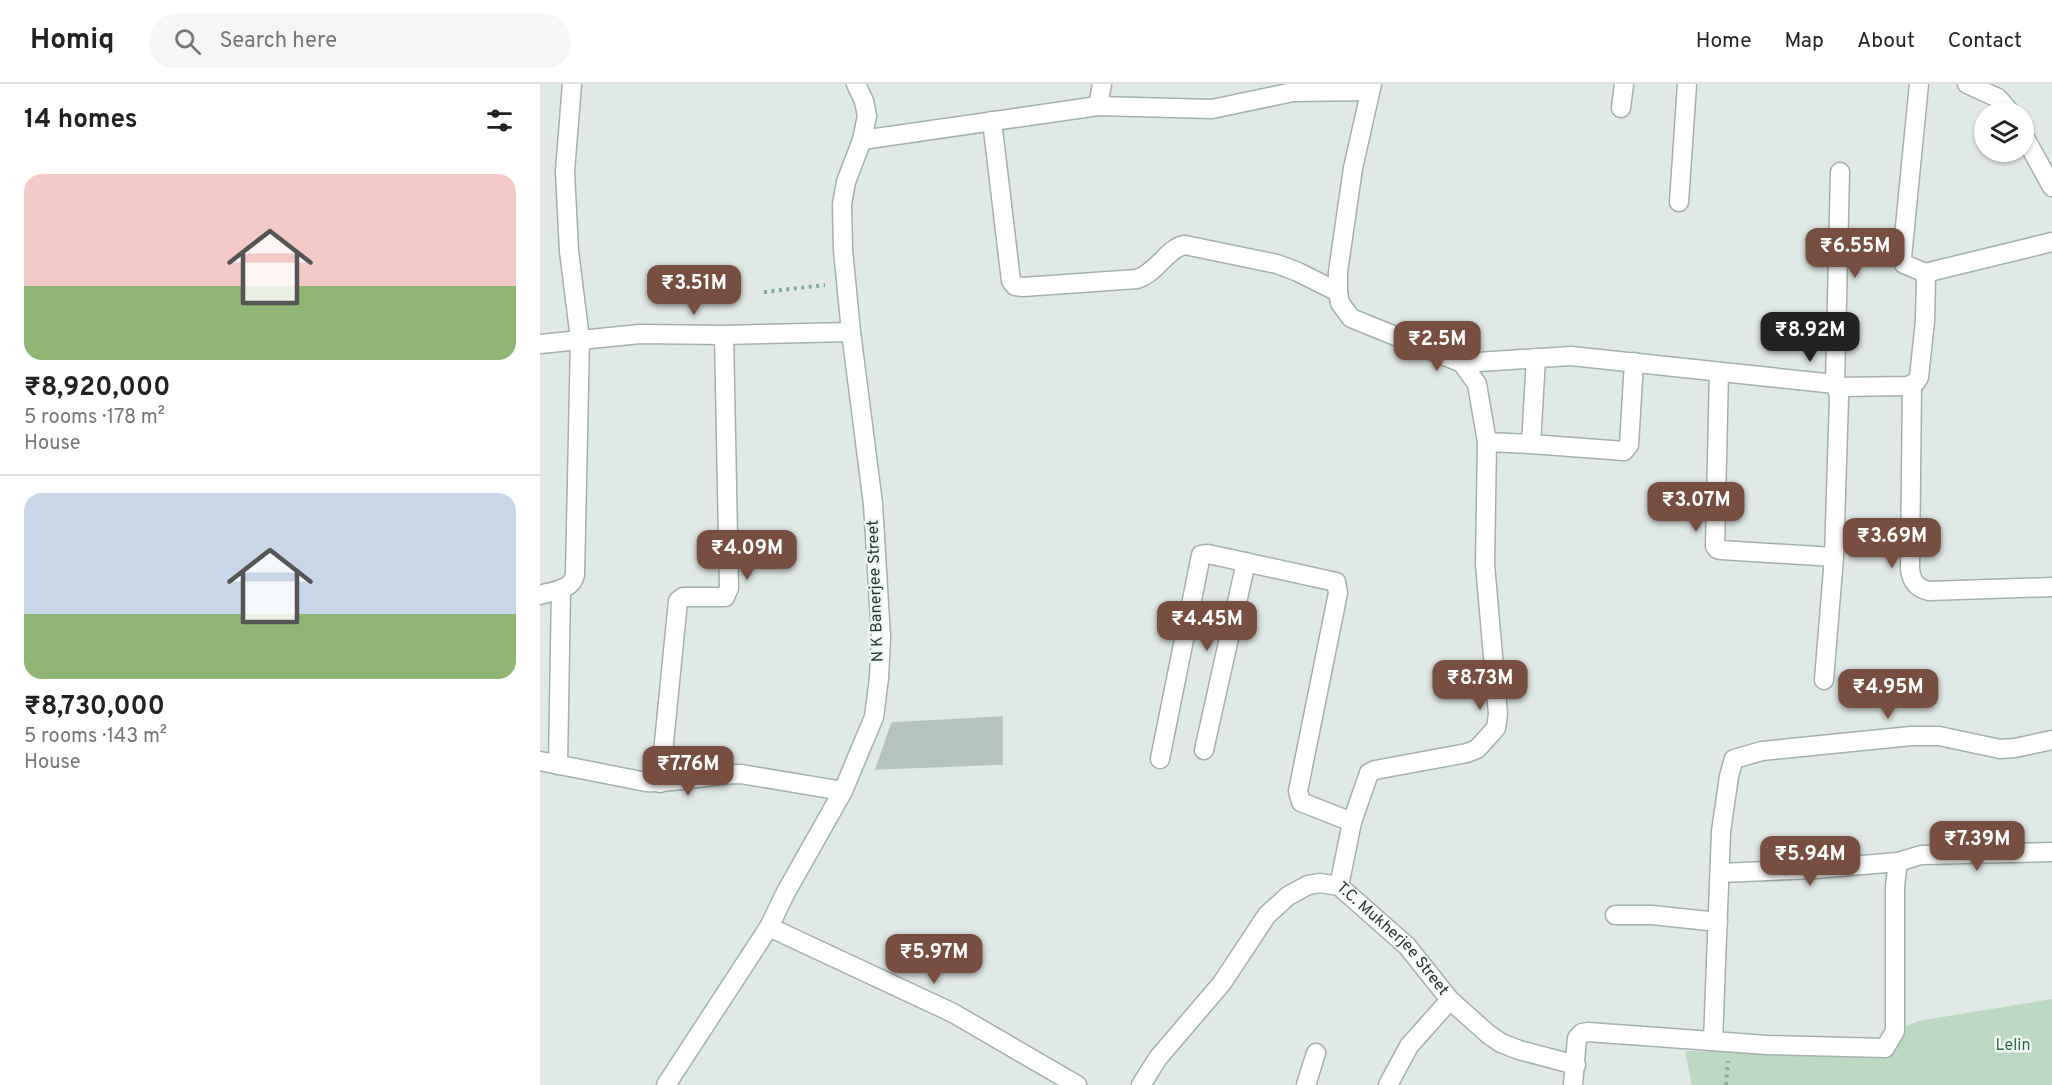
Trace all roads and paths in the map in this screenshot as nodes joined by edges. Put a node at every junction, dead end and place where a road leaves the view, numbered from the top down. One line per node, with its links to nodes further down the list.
1 (572, 84): 25 (street)
2 (856, 84): 13 (street, N K Banerjee Street)
3 (1102, 84): 10 (street)
4 (1624, 84): 11 (street)
5 (1687, 84): 17 (street)
6 (1919, 84): 19 (street)
7 (1967, 84): 9 (street)
8 (1371, 88): 10 (street); 22 (street)
9 (2001, 102)
10 (1098, 106): 12 (street)
11 (1621, 108)
12 (992, 121): 13 (street); 22 (street)
13 (862, 140): 20 (street, N K Banerjee Street)
14 (2034, 154): 16 (street)
15 (1840, 172): 32 (street)
16 (2052, 187)
17 (1679, 202)
18 (2052, 242): 19 (street)
19 (1924, 273): 31 (street)
20 (847, 282): 21 (path); 23 (street, N K Banerjee Street)
21 (764, 292)
22 (1338, 292): 29 (street)
23 (851, 332): 24 (street); 47 (street, N K Banerjee Street)
24 (724, 334): 25 (street); 46 (street)
25 (580, 339): 26 (street); 38 (street)
26 (540, 344)
27 (1536, 358): 28 (street); 29 (street); 34 (street)
28 (1634, 362): 30 (street); 34 (street)
29 (1462, 363): 33 (street)
30 (1719, 372): 32 (street); 35 (street)
31 (1912, 385): 32 (street); 37 (street)
32 (1836, 386): 35 (street)
33 (1487, 442): 34 (street); 48 (street)
34 (1531, 444)
35 (1834, 557): 40 (street)
36 (1246, 562): 42 (street); 43 (street); 48 (street)
37 (2052, 587)
38 (561, 589): 39 (street); 45 (street)
39 (540, 594)
40 (1824, 680)
41 (2052, 740): 51 (street)
42 (1204, 750)
43 (1160, 759)
44 (540, 761): 45 (street)
45 (558, 765): 46 (street)
46 (660, 783): 47 (street)
47 (843, 791): 55 (street, N K Banerjee Street)
48 (1352, 822): 52 (street)
49 (2052, 852): 50 (street)
50 (1898, 862): 51 (street); 57 (street)
51 (1720, 873): 54 (street)
52 (1339, 886): 56 (street, T.C. Mukherjee Street); 62 (street, T.C. Mukherjee Street)
53 (1615, 915): 54 (street)
54 (1718, 922): 57 (street)
55 (769, 927): 60 (street, N K Banerjee Street); 61 (street)
56 (1450, 1000): 59 (street, T.C. Mukherjee Street); 64 (street)
57 (1713, 1041): 59 (street)
58 (1316, 1053): 63 (street)
59 (1576, 1065): 65 (street)
60 (666, 1085)
61 (1077, 1085)
62 (1141, 1085)
63 (1306, 1085)
64 (1388, 1085)
65 (1573, 1085)

